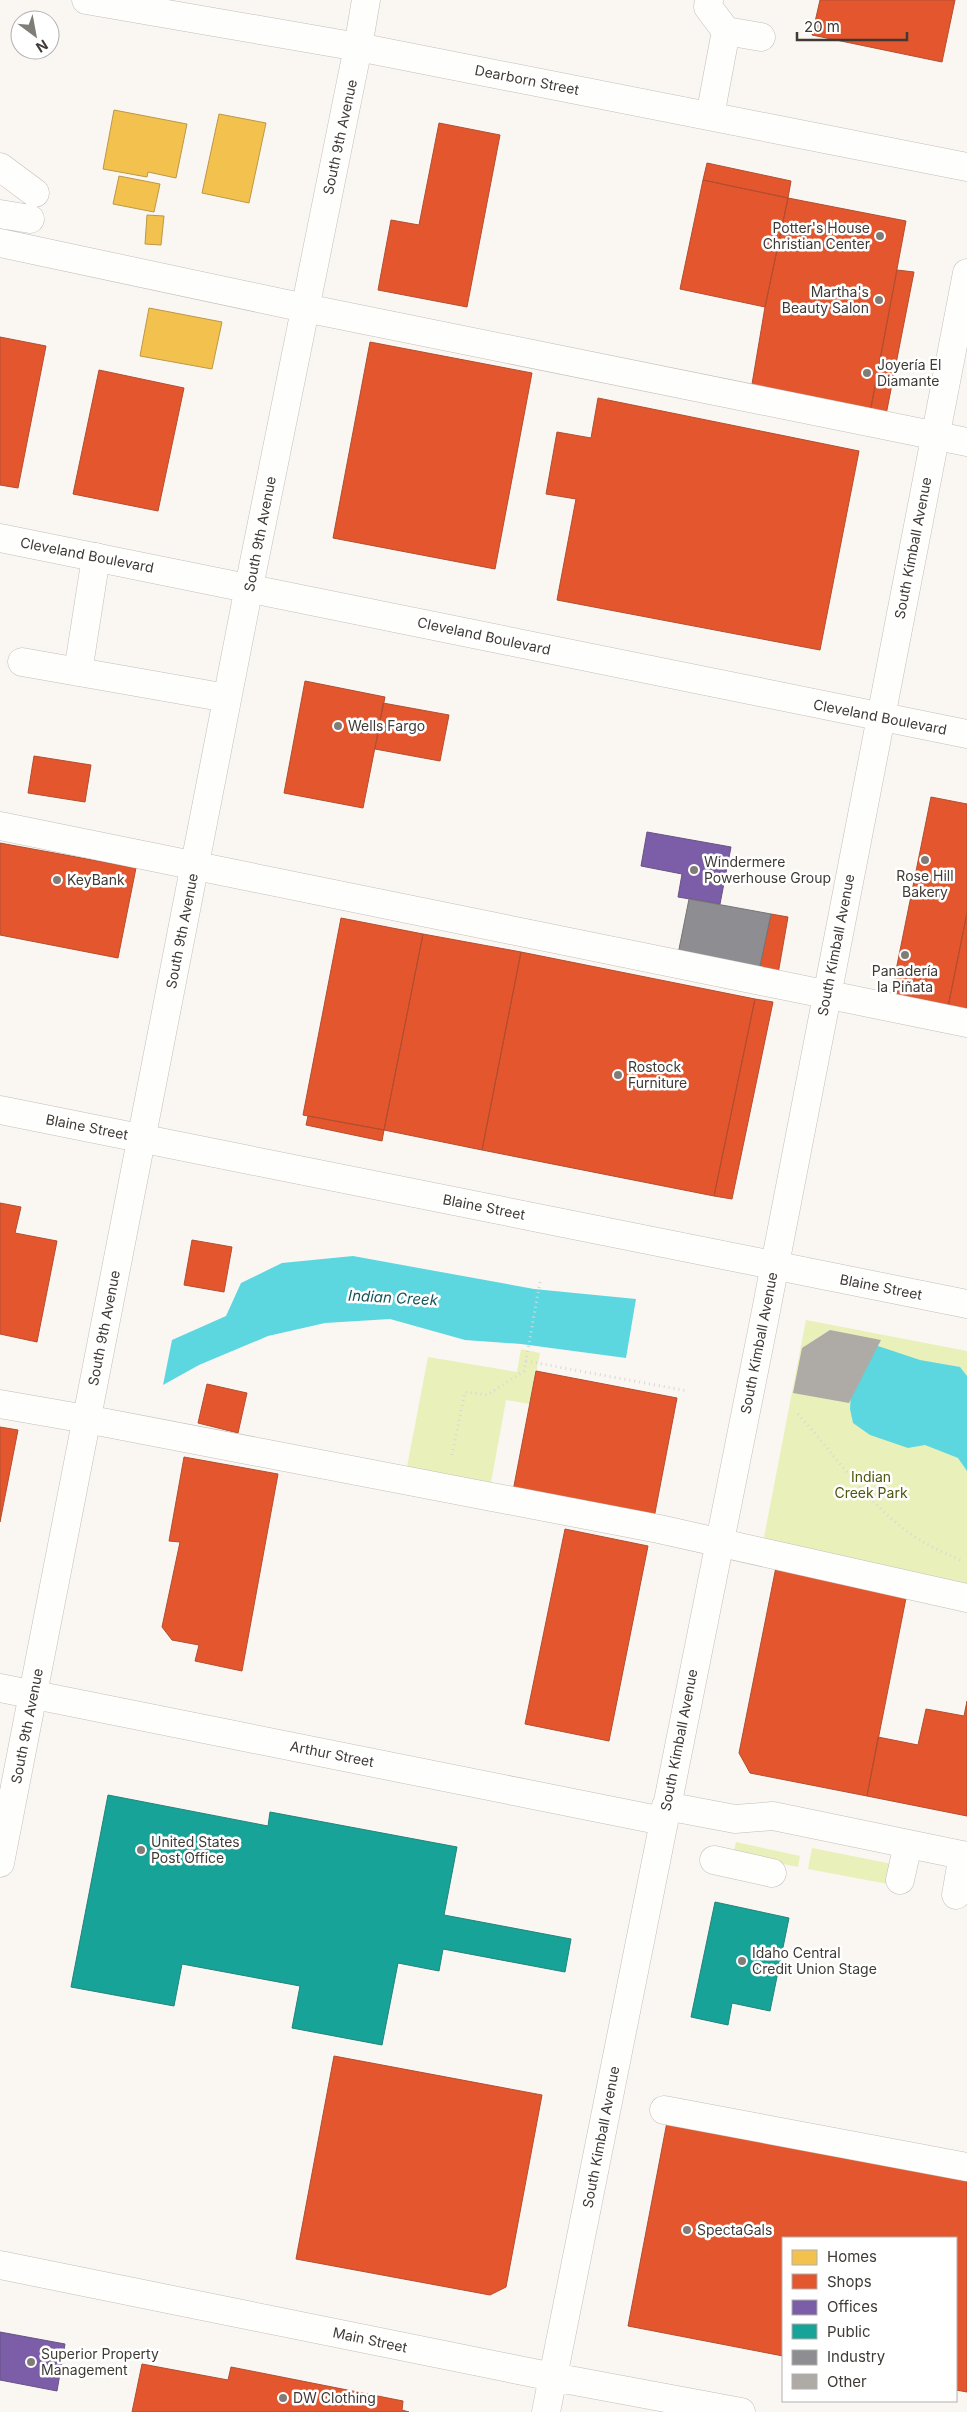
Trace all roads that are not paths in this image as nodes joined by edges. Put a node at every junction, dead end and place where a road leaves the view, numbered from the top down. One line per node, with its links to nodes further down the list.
1 (366, 0): 6 (street, South 9th Avenue)
2 (709, 0): 4 (street)
3 (99, 1): 6 (street, Dearborn Street)
4 (726, 31): 5 (street); 7 (street)
5 (761, 37)
6 (358, 47): 7 (street, Dearborn Street); 13 (street, South 9th Avenue)
7 (710, 116): 8 (street, Dearborn Street)
8 (967, 167)
9 (16, 189): 10 (street)
10 (0, 214)
11 (0, 243): 13 (street)
12 (967, 273): 14 (street, South Kimball Avenue)
13 (305, 308): 14 (street); 18 (street, South 9th Avenue)
14 (935, 436): 15 (street); 22 (street, South Kimball Avenue)
15 (967, 442)
16 (0, 538): 17 (street, Cleveland Boulevard)
17 (96, 557): 18 (street, Cleveland Boulevard); 20 (street)
18 (249, 587): 21 (street, South 9th Avenue); 22 (street, Cleveland Boulevard)
19 (22, 662): 20 (street)
20 (78, 672): 21 (street)
21 (227, 698): 25 (street, South 9th Avenue)
22 (880, 718): 23 (street, Cleveland Boulevard); 26 (street, South Kimball Avenue)
23 (967, 734)
24 (0, 826): 25 (street)
25 (194, 866): 26 (street); 29 (street, South 9th Avenue)
26 (826, 996): 27 (street); 30 (street, South Kimball Avenue)
27 (967, 1023)
28 (0, 1110): 29 (street, Blaine Street)
29 (141, 1138): 30 (street, Blaine Street); 33 (street, South 9th Avenue)
30 (774, 1266): 31 (street, Blaine Street); 34 (street, South Kimball Avenue)
31 (967, 1304)
32 (0, 1404): 33 (street)
33 (86, 1418): 34 (street); 37 (street, South 9th Avenue)
34 (718, 1543): 35 (street); 38 (street, South Kimball Avenue)
35 (967, 1598)
36 (0, 1688): 37 (street, Arthur Street)
37 (33, 1694): 38 (street, Arthur Street); 42 (street, South 9th Avenue)
38 (665, 1813): 39 (street, Arthur Street); 49 (street, South Kimball Avenue)
39 (908, 1844): 40 (street, Arthur Street); 44 (street)
40 (965, 1856): 45 (street)
41 (714, 1860): 43 (street)
42 (0, 1862)
43 (772, 1873)
44 (900, 1880)
45 (956, 1896)
46 (664, 2110): 47 (street)
47 (967, 2167)
48 (0, 2265): 49 (street, Main Street)
49 (553, 2377): 50 (street, South Kimball Avenue); 51 (street, Main Street)
50 (546, 2412)
51 (741, 2412)

